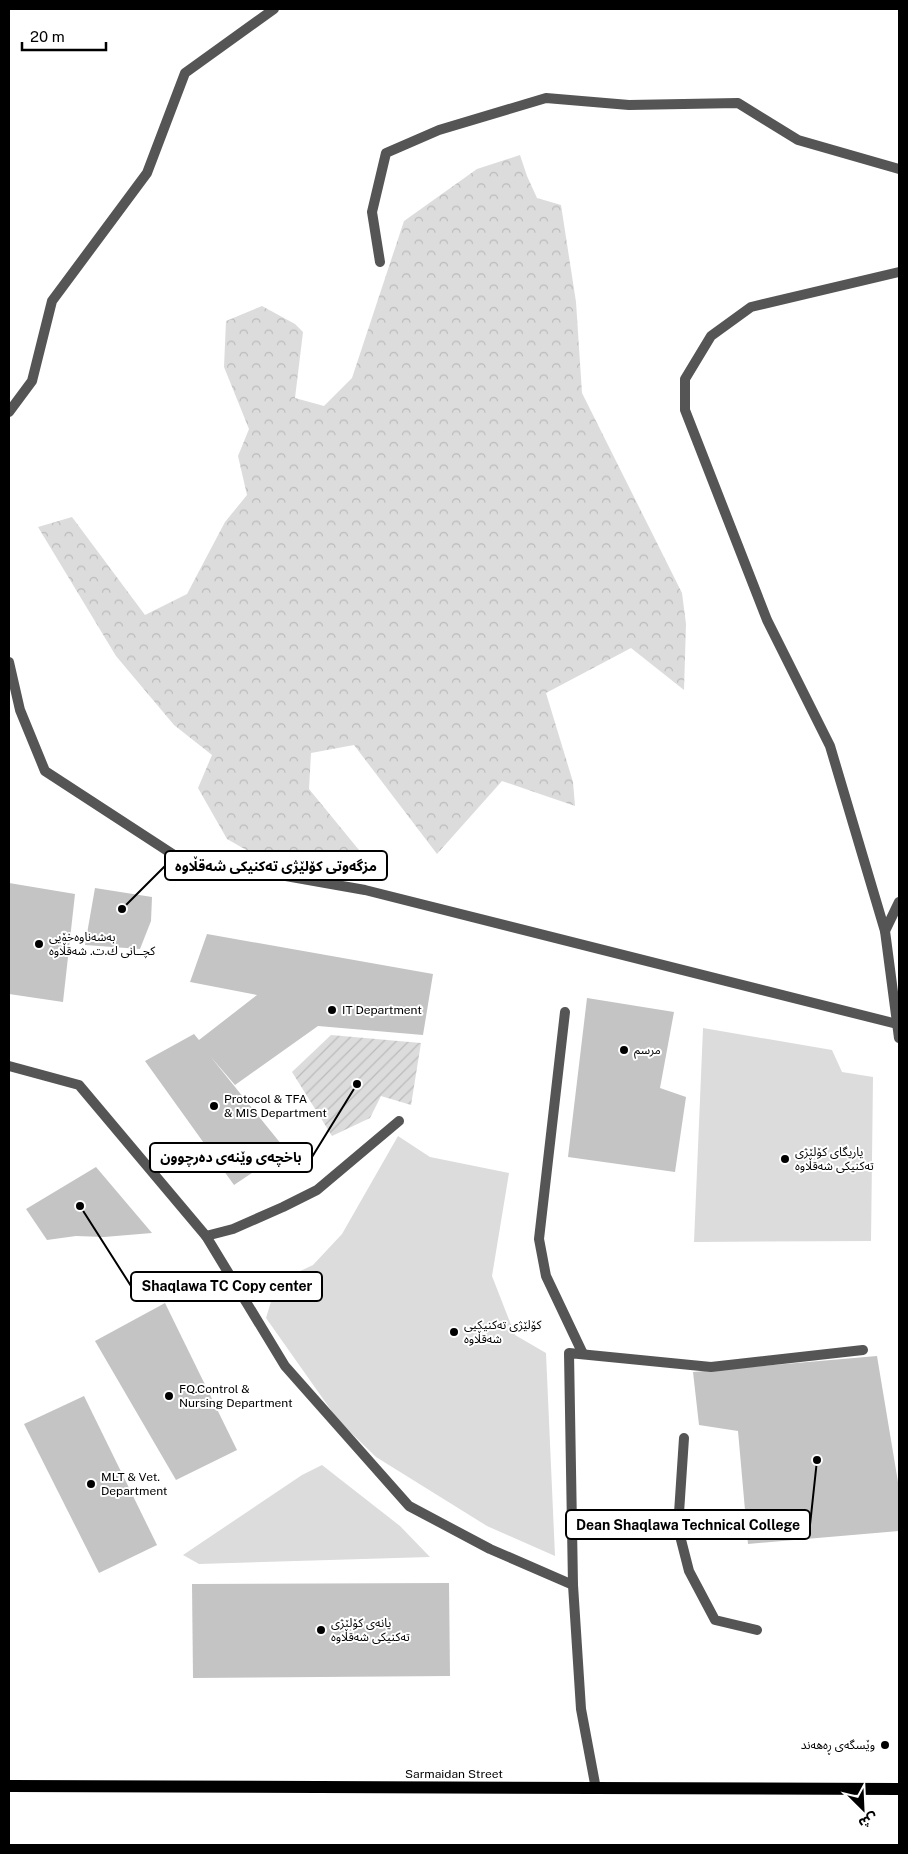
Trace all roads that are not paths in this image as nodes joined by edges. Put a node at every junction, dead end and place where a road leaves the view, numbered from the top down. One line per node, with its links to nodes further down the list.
1 (274, 9): 5 (street)
2 (899, 169): 3 (street)
3 (380, 262)
4 (899, 272): 8 (street)
5 (9, 412)
6 (9, 662): 10 (street)
7 (899, 902): 8 (street)
8 (885, 931): 10 (street)
9 (565, 1012): 16 (street)
10 (897, 1024): 11 (street)
11 (899, 1038)
12 (9, 1066): 14 (street)
13 (399, 1121): 14 (street)
14 (206, 1236): 20 (street)
15 (863, 1350): 16 (street)
16 (583, 1354): 18 (street)
17 (684, 1438): 19 (street)
18 (572, 1525): 19 (street); 20 (street)
19 (678, 1528): 21 (street)
20 (573, 1585): 23 (street)
21 (757, 1630)
22 (9, 1786): 23 (main road, Sarmaidan Street)
23 (596, 1788): 24 (main road, Sarmaidan Street)
24 (899, 1789)

